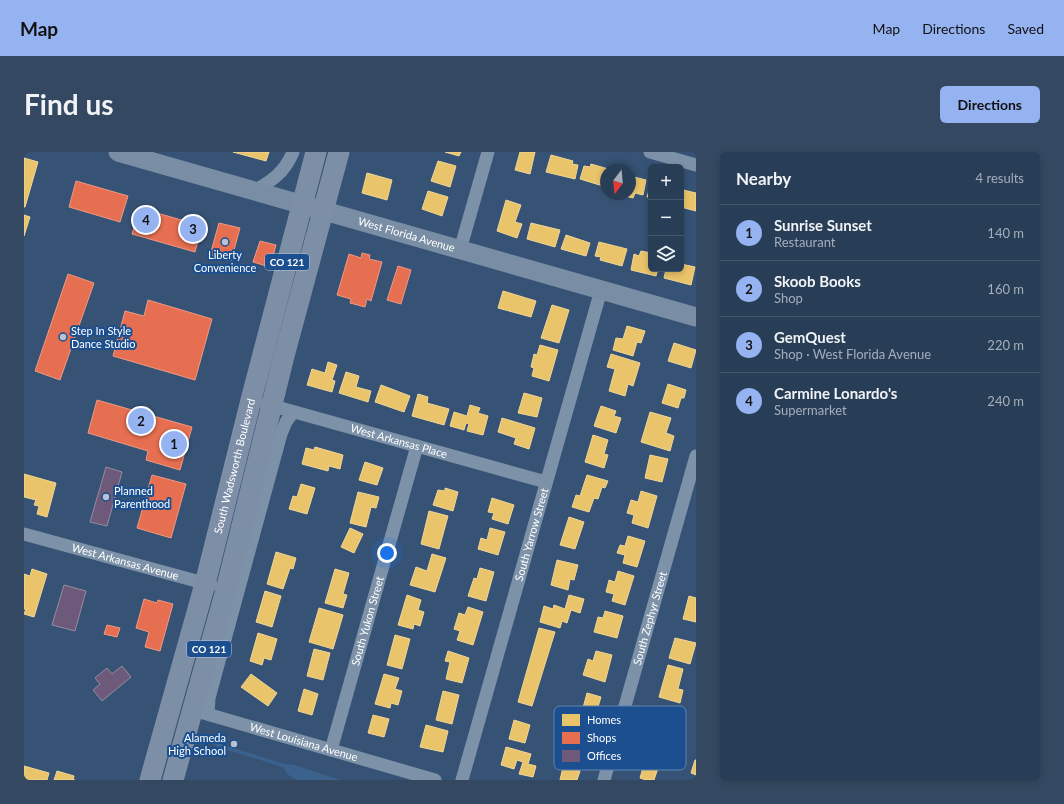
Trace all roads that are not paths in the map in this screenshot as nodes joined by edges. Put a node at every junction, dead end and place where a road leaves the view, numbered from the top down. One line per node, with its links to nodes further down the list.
1 (118, 152): 8 (street, West Florida Avenue)
2 (293, 152): 8 (street)
3 (316, 152): 9 (main road, South Wadsworth Boulevard / CO 121)
4 (339, 152): 10 (main road, South Wadsworth Boulevard / CO 121)
5 (488, 152): 11 (street)
6 (650, 152): 7 (street)
7 (696, 165)
8 (254, 191): 9 (street, West Florida Avenue)
9 (302, 205): 10 (street, West Florida Avenue); 14 (main road, South Wadsworth Boulevard / CO 121)
10 (322, 211): 11 (street, West Florida Avenue); 15 (main road, South Wadsworth Boulevard / CO 121)
11 (460, 250): 12 (street, West Florida Avenue)
12 (601, 290): 13 (street, West Florida Avenue); 19 (street, South Yarrow Street)
13 (696, 317)
14 (251, 400): 15 (street, West Arkansas Place); 21 (main road, South Wadsworth Boulevard / CO 121)
15 (272, 406): 16 (street, West Arkansas Place); 22 (main road, South Wadsworth Boulevard / CO 121)
16 (293, 412): 17 (street, West Arkansas Place); 25 (street, South Wadsworth Boulevard)
17 (417, 446): 19 (street, West Arkansas Place); 26 (street, South Yukon Street)
18 (696, 456): 24 (street, South Zephyr Street)
19 (546, 482): 31 (street, South Yarrow Street)
20 (24, 534): 21 (street, West Arkansas Avenue)
21 (205, 584): 22 (street, West Arkansas Avenue); 23 (main road, South Wadsworth Boulevard / CO 121)
22 (226, 590): 25 (main road, South Wadsworth Boulevard / CO 121)
23 (172, 703): 25 (street, West Louisiana Avenue); 28 (main road, South Wadsworth Boulevard / CO 121)
24 (625, 706)
25 (200, 712): 26 (street, West Louisiana Avenue); 29 (main road, South Wadsworth Boulevard / CO 121)
26 (331, 750): 30 (street, West Louisiana Avenue)
27 (607, 770): 32 (street, South Zephyr Street)
28 (150, 780)
29 (173, 780)
30 (435, 780)
31 (462, 780)
32 (604, 780)

